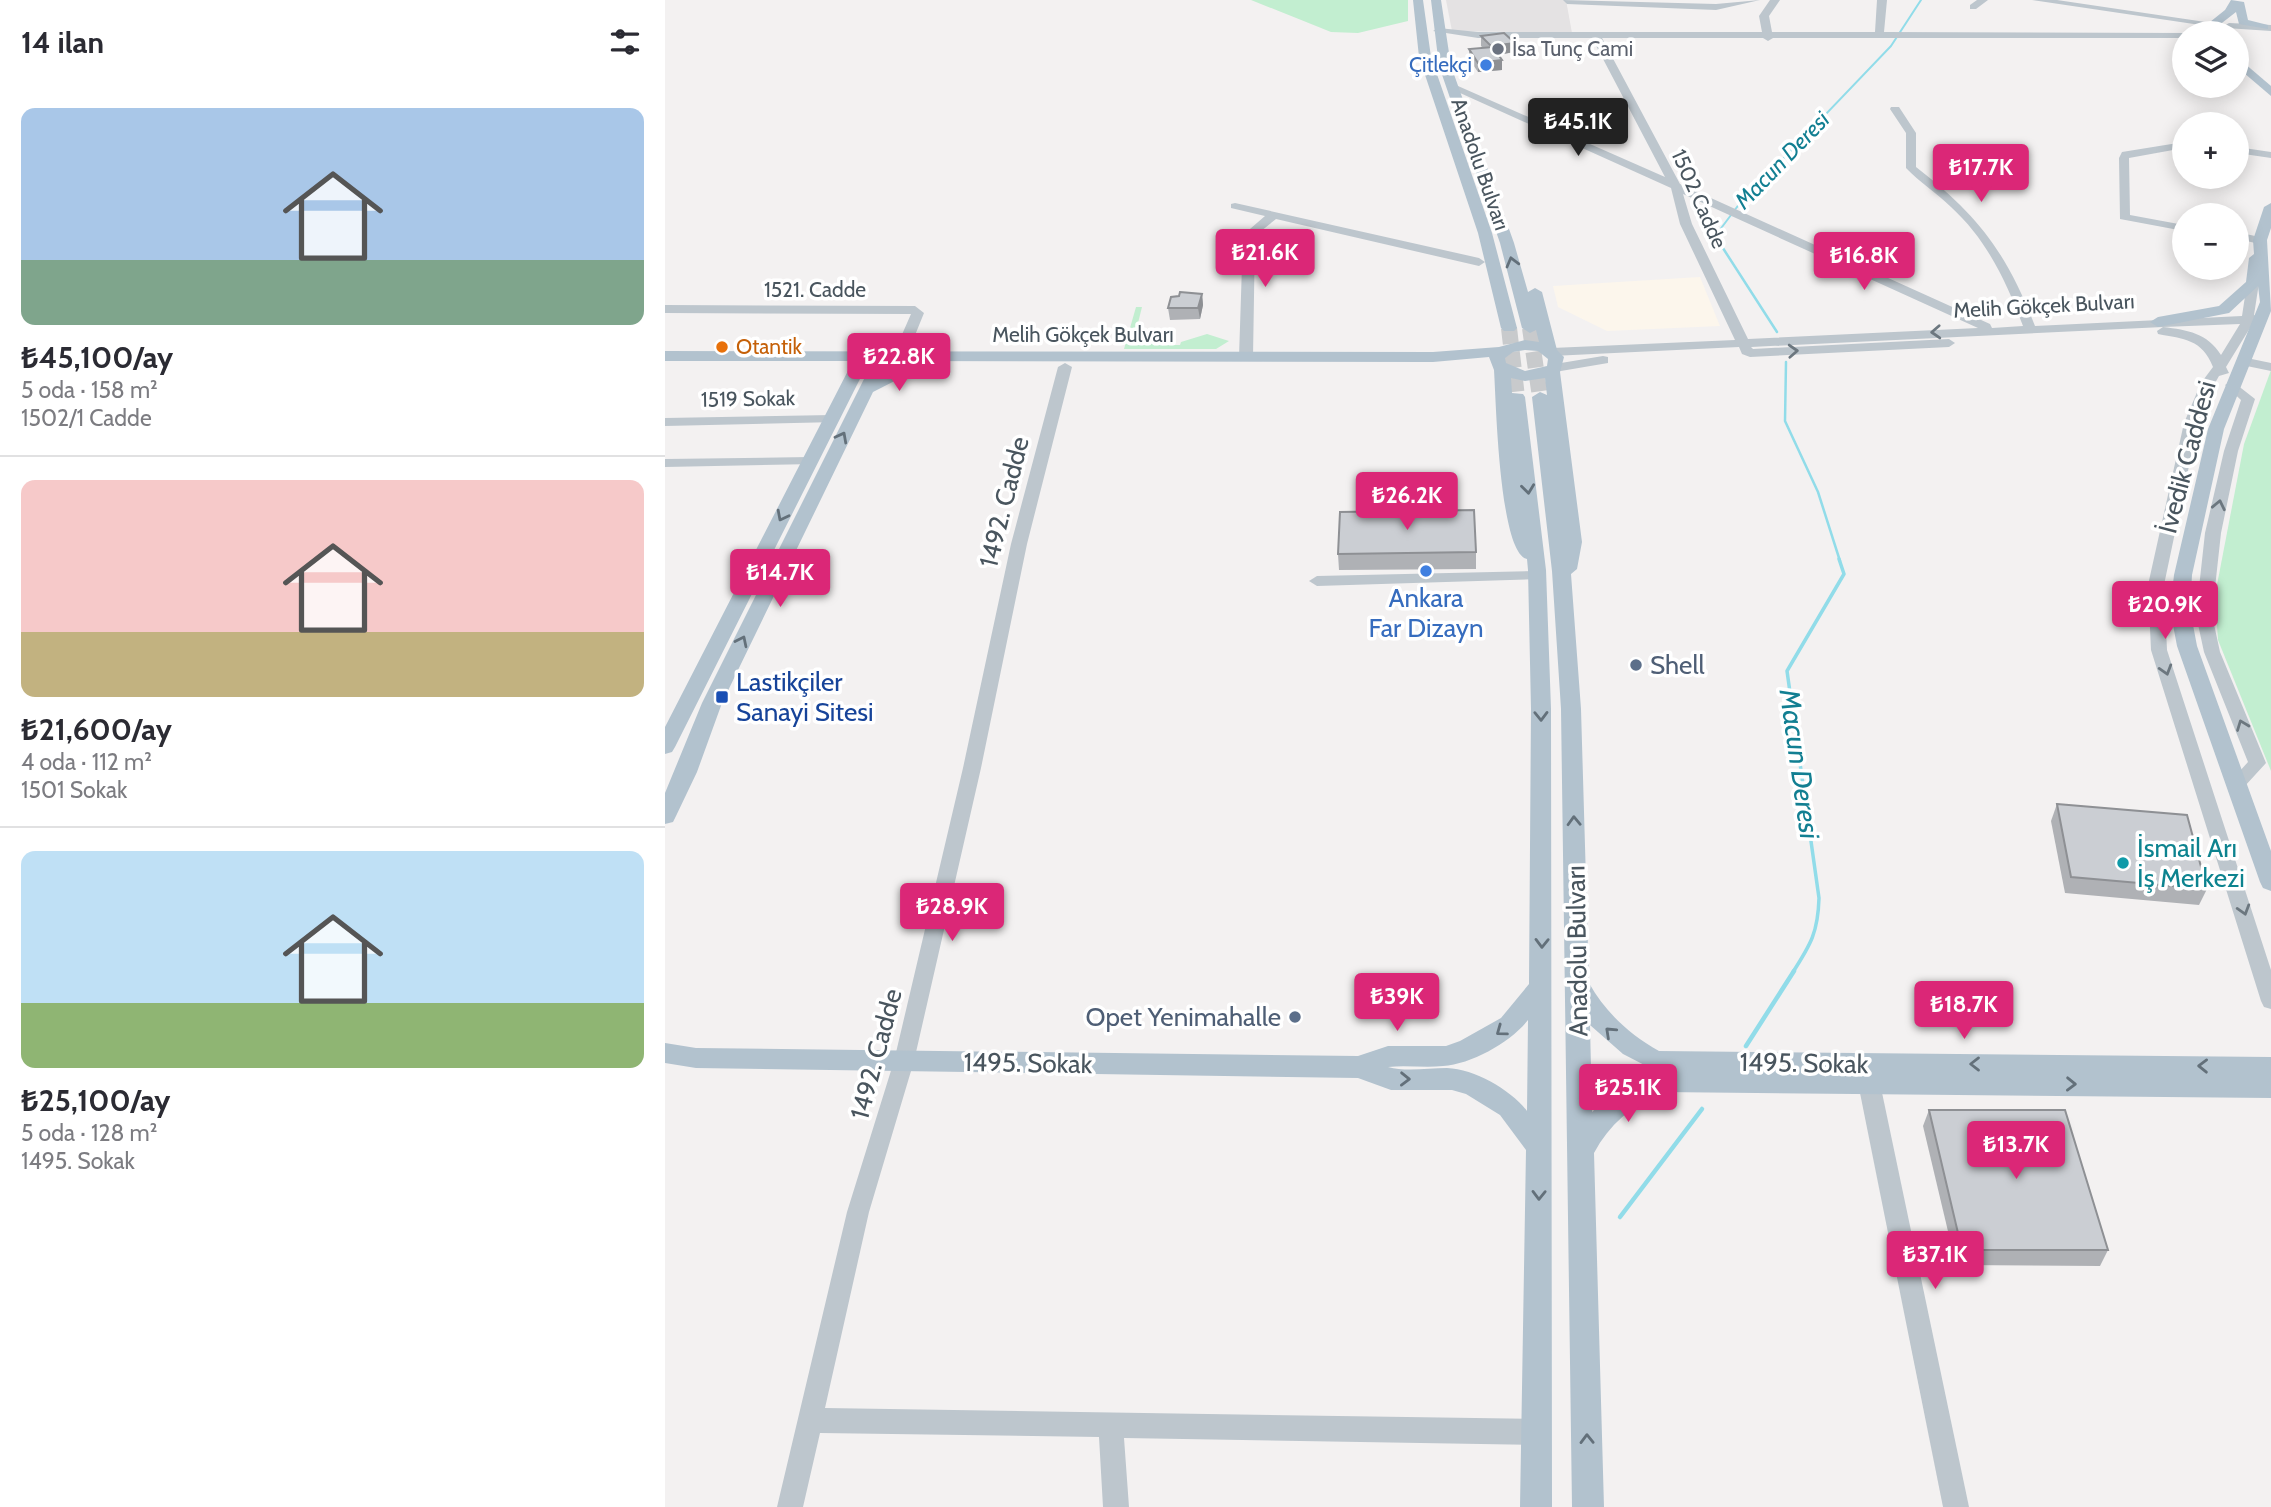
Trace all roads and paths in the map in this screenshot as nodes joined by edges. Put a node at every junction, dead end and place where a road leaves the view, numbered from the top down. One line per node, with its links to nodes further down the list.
1 (1418, 0): 27 (main road, Anadolu Bulvarı)
2 (1436, 0): 18 (main road, Anadolu Bulvarı)
3 (1755, 0): 8 (street)
4 (1776, 0): 21 (street)
5 (1882, 0): 22 (street)
6 (1983, 0): 10 (street)
7 (2037, 0): 11 (street)
8 (1567, 1)
9 (2239, 1): 13 (main road); 14 (main road); 16 (main road)
10 (1973, 7)
11 (2113, 11): 12 (street); 20 (street)
12 (2175, 21)
13 (2219, 21)
14 (2232, 21)
15 (2249, 28): 16 (street)
16 (2267, 28)
17 (2172, 35): 20 (street)
18 (1439, 36): 19 (street); 24 (main road, Anadolu Bulvarı)
19 (1596, 36): 21 (street); 32 (street, 1502 Cadde)
20 (2130, 36): 22 (street)
21 (1768, 37): 22 (street)
22 (1883, 37)
23 (2249, 71): 25 (main road)
24 (1454, 88): 28 (main road, Anadolu Bulvarı); 32 (street)
25 (2271, 92)
26 (1895, 109): 46 (street)
27 (1456, 142): 39 (main road); 44 (main road, Anadolu Bulvarı)
28 (1474, 145): 45 (main road, Anadolu Bulvarı, one-way to 28); 48 (main road)
29 (2172, 147): 36 (street)
30 (2249, 152): 31 (street)
31 (2271, 155)
32 (1676, 187): 47 (street); 49 (street, 1502 Cadde)
33 (1235, 206): 35 (street)
34 (2271, 206): 38 (main road, İvedik Caddesi)
35 (1272, 216): 39 (street); 51 (street)
36 (2172, 226)
37 (2249, 241): 38 (street)
38 (2261, 246): 40 (main road); 42 (main road, İvedik Caddesi)
39 (1479, 262): 44 (main road)
40 (2253, 283): 42 (street); 43 (main road)
41 (665, 309): 52 (street, 1521. Cadde)
42 (2253, 324): 43 (street, Melih Gökçek Bulvarı); 55 (main road, İvedik Caddesi); 58 (street)
43 (2161, 326): 46 (street, Melih Gökçek Bulvarı); 49 (street, Melih Gökçek Bulvarı, one-way to 43); 58 (street)
44 (1503, 328): 48 (main road); 53 (main road)
45 (1530, 328)
46 (2030, 328): 47 (street, Melih Gökçek Bulvarı)
47 (1992, 330): 49 (street, Melih Gökçek Bulvarı, one-way to 49)
48 (1546, 331): 54 (main road)
49 (1746, 347): 54 (street, Melih Gökçek Bulvarı)
50 (665, 356): 56 (main road, Melih Gökçek Bulvarı)
51 (1246, 357): 52 (main road, Melih Gökçek Bulvarı); 53 (main road, Melih Gökçek Bulvarı)
52 (887, 360): 56 (main road, Melih Gökçek Bulvarı); 60 (main road, Melih Gökçek Bulvarı); 62 (main road)
53 (1500, 360): 54 (main road); 54 (main road); 57 (main road, Melih Gökçek Bulvarı); 64 (main road)
54 (1552, 360): 64 (main road)
55 (2242, 361): 59 (street); 63 (main road, İvedik Caddesi)
56 (860, 362): 61 (main road, Melih Gökçek Bulvarı); 65 (main road)
57 (1065, 367): 60 (main road, Melih Gökçek Bulvarı); 82 (street, 1492. Cadde)
58 (2220, 367): 63 (street); 79 (street, one-way to 79)
59 (2271, 367)
60 (912, 368): 62 (main road)
61 (665, 369)
62 (867, 388): 72 (main road, one-way to 62)
63 (2230, 389): 76 (main road, İvedik Caddesi)
64 (1529, 394): 69 (main road, Anadolu Bulvarı, one-way to 69); 78 (main road, Anadolu Bulvarı, one-way to 64)
65 (832, 419): 66 (street, 1519 Sokak); 67 (main road)
66 (665, 422)
67 (810, 461): 68 (street); 71 (main road, one-way to 71)
68 (665, 463)
69 (1537, 573): 70 (street); 77 (main road, Anadolu Bulvarı, one-way to 77)
70 (1317, 581)
71 (683, 713): 72 (main road); 73 (main road)
72 (708, 713): 74 (main road)
73 (665, 747)
74 (676, 775): 75 (main road)
75 (665, 816)
76 (2270, 875)
77 (1541, 986): 84 (main road, 1495. Sokak, one-way to 84); 89 (main road, Anadolu Bulvarı)
78 (1579, 987): 86 (main road, 1495. Sokak, one-way to 78); 90 (main road, Anadolu Bulvarı)
79 (2271, 1001)
80 (665, 1053): 81 (main road, 1495. Sokak)
81 (696, 1058): 82 (main road, 1495. Sokak); 83 (main road, 1495. Sokak)
82 (904, 1061): 84 (main road, 1495. Sokak); 91 (street, 1492. Cadde)
83 (665, 1062)
84 (1359, 1067): 89 (main road, 1495. Sokak, one-way to 89)
85 (2271, 1068): 87 (main road, 1495. Sokak, one-way to 87)
86 (1735, 1072): 87 (main road, 1495. Sokak); 90 (main road, 1495. Sokak)
87 (1867, 1073): 88 (main road, 1495. Sokak, one-way to 88); 98 (street)
88 (2271, 1087)
89 (1540, 1148): 93 (main road, Anadolu Bulvarı, one-way to 93)
90 (1581, 1151): 97 (main road, Anadolu Bulvarı, one-way to 90)
91 (810, 1420): 92 (street); 94 (street, 1492. Cadde)
92 (1111, 1425): 93 (street); 95 (street)
93 (1537, 1432): 96 (main road, Anadolu Bulvarı)
94 (790, 1507)
95 (1116, 1507)
96 (1536, 1507)
97 (1588, 1507)
98 (1956, 1507)

